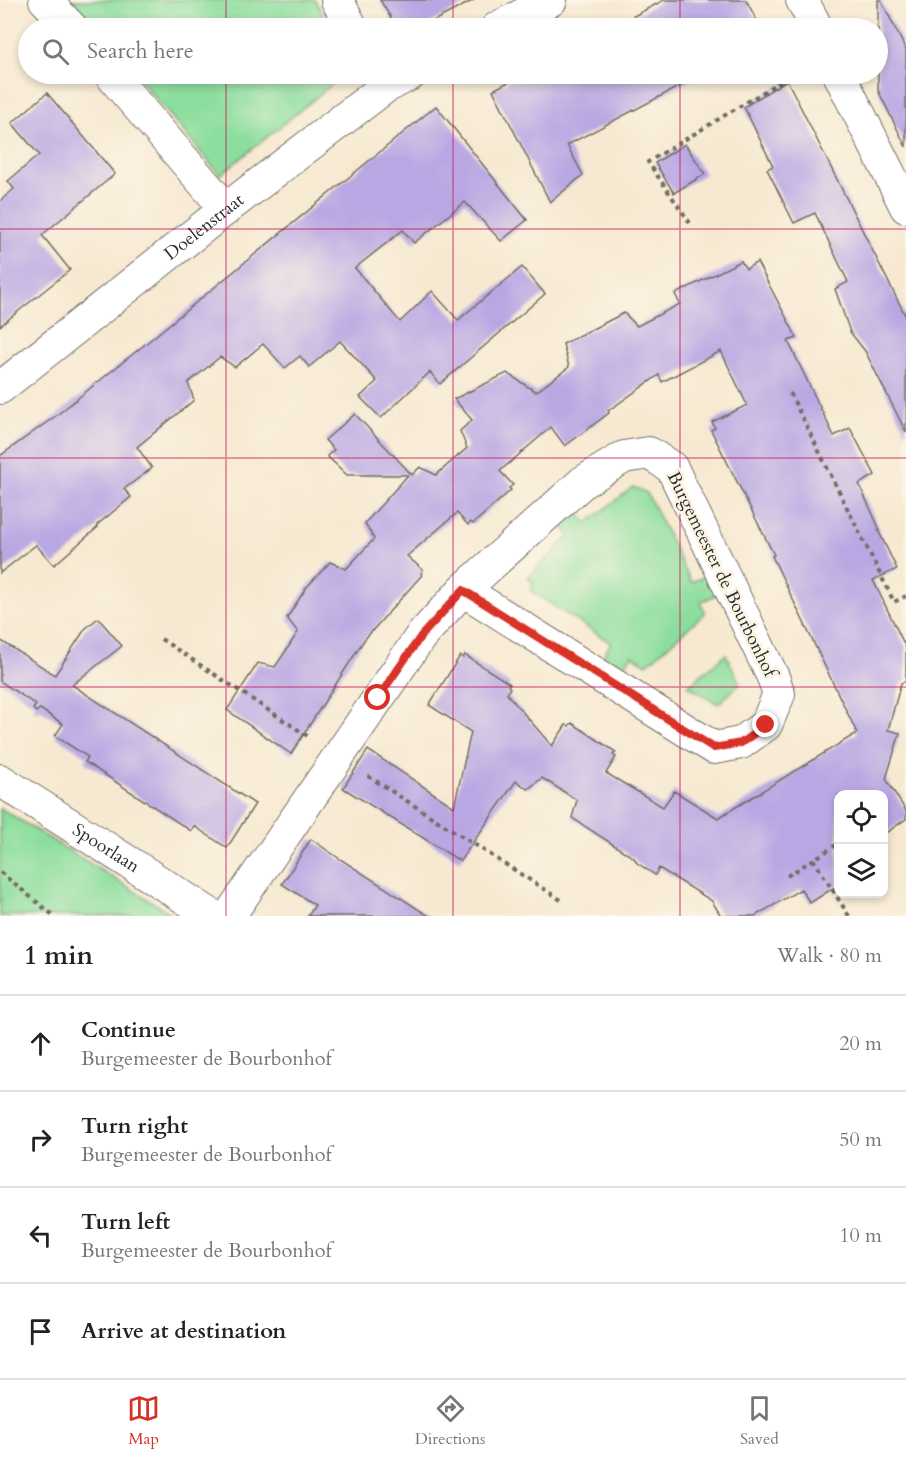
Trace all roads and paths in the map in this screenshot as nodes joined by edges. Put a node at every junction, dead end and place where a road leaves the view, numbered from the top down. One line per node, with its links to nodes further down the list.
1 (45, 0): 5 (street)
2 (337, 0): 6 (street)
3 (551, 0): 7 (street)
4 (802, 0): 8 (street)
5 (62, 18)
6 (347, 18)
7 (516, 18)
8 (811, 18)
9 (119, 84): 14 (street)
10 (376, 84): 14 (street, Doelenstraat)
11 (777, 84): 15 (path)
12 (844, 84): 13 (street)
13 (906, 207)
14 (226, 209): 16 (street, Doelenstraat)
15 (690, 223)
16 (0, 388)
17 (790, 393): 19 (path)
18 (463, 590): 18 (street, Burgemeester de Bourbonhof); 21 (street, Burgemeester de Bourbonhof)
19 (906, 596)
20 (160, 639): 21 (path)
21 (338, 757): 27 (path); 30 (street, Burgemeester de Bourbonhof)
22 (0, 780): 29 (street, Spoorlaan)
23 (834, 846): 24 (path)
24 (813, 859): 26 (path); 31 (path)
25 (0, 872): 28 (path)
26 (787, 876)
27 (561, 900)
28 (54, 916)
29 (213, 916)
30 (229, 916)
31 (849, 916)

